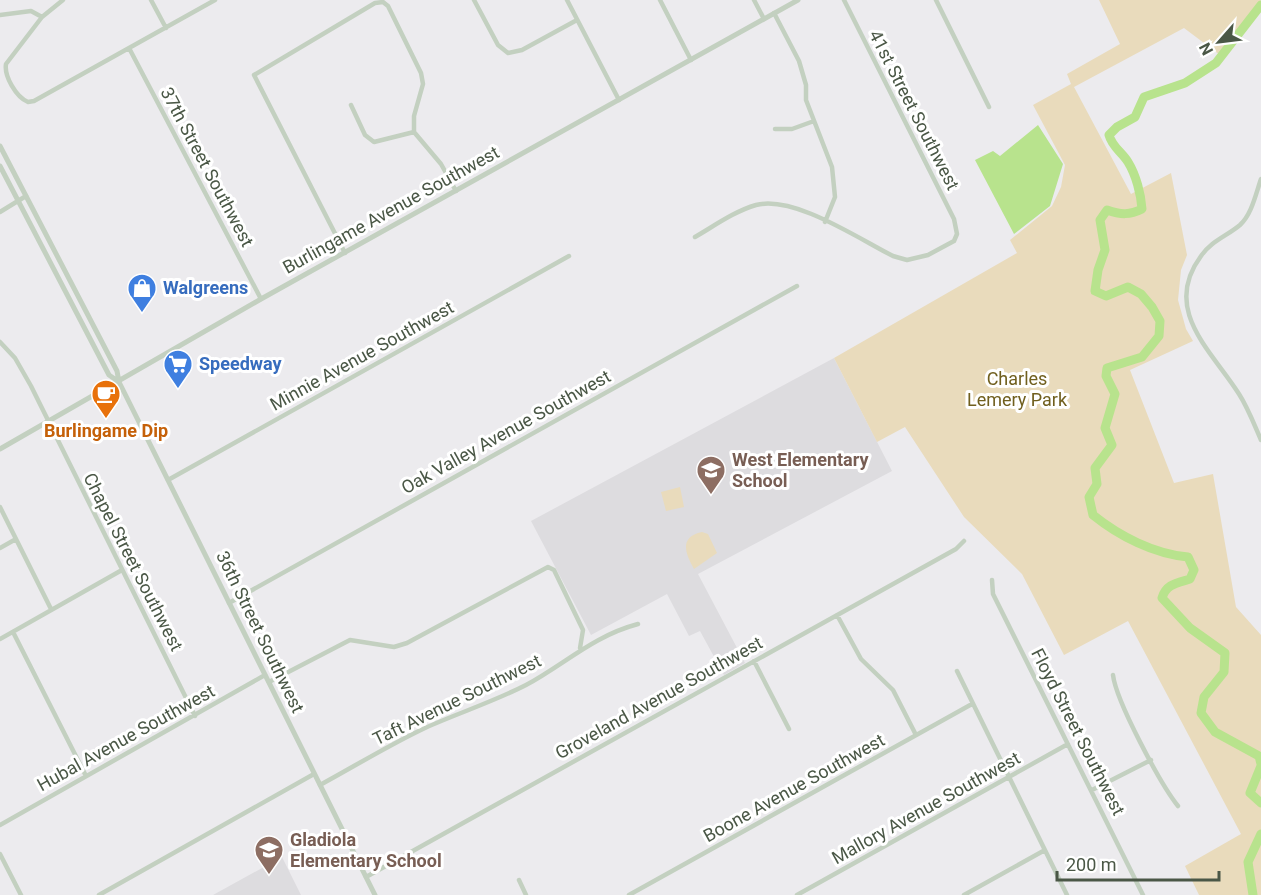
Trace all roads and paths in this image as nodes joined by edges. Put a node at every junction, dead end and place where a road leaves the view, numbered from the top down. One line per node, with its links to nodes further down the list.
1 (63, 0): 13 (street)
2 (151, 0): 16 (street)
3 (215, 0): 16 (street)
4 (474, 0): 15 (street)
5 (567, 0): 15 (street)
6 (660, 0): 18 (street)
7 (754, 0): 14 (street)
8 (798, 0): 11 (street, Burlingame Avenue Southwest)
9 (844, 0): 32 (street, 41st Street Southwest)
10 (936, 0): 21 (street)
11 (774, 13): 14 (street, Burlingame Avenue Southwest); 22 (street)
12 (0, 15): 13 (street)
13 (42, 17): 17 (street)
14 (764, 19): 18 (street, Burlingame Avenue Southwest)
15 (577, 20): 19 (street)
16 (166, 28): 17 (street)
17 (129, 48): 38 (street, 37th Street Southwest)
18 (691, 60): 19 (street, Burlingame Avenue Southwest)
19 (619, 100): 28 (street, Burlingame Avenue Southwest)
20 (351, 105): 24 (street)
21 (989, 108)
22 (814, 121): 23 (street); 32 (street)
23 (775, 129)
24 (414, 132): 28 (street); 34 (street)
25 (0, 146): 29 (street, 36th Street Southwest)
26 (0, 166): 30 (street, 36th Street Southwest)
27 (1261, 179): 43 (street)
28 (456, 191): 34 (street, Burlingame Avenue Southwest)
29 (26, 196): 30 (street); 39 (street, 36th Street Southwest)
30 (19, 201): 31 (street); 37 (street, 36th Street Southwest)
31 (0, 212)
32 (825, 222): 33 (street)
33 (695, 237)
34 (345, 253): 38 (street, Burlingame Avenue Southwest)
35 (569, 255): 45 (street, Minnie Avenue Southwest)
36 (797, 286): 52 (street, Oak Valley Avenue Southwest)
37 (68, 294): 39 (street); 41 (street, 36th Street Southwest)
38 (261, 299): 41 (street, Burlingame Avenue Southwest)
39 (87, 314): 41 (street, 36th Street Southwest)
40 (0, 342): 42 (street, Chapel Street Southwest)
41 (118, 382): 42 (street, Burlingame Avenue Southwest); 45 (street, 36th Street Southwest)
42 (48, 421): 44 (street, Burlingame Avenue Southwest); 50 (street, Chapel Street Southwest)
43 (1261, 440)
44 (0, 449)
45 (168, 480): 52 (street, 36th Street Southwest)
46 (0, 507): 47 (street)
47 (16, 538): 49 (street); 53 (street)
48 (964, 540): 54 (street, Groveland Avenue Southwest)
49 (0, 548)
50 (122, 570): 53 (street); 65 (street, Chapel Street Southwest)
51 (992, 580): 68 (street, Floyd Street Southwest)
52 (229, 603): 61 (street, 36th Street Southwest)
53 (51, 609): 56 (street)
54 (837, 615): 59 (street, Groveland Avenue Southwest); 67 (street)
55 (638, 624): 58 (street, Taft Avenue Southwest)
56 (13, 632): 57 (street); 71 (street)
57 (0, 639)
58 (580, 648): 63 (street); 73 (street, Taft Avenue Southwest)
59 (754, 661): 66 (street); 79 (street, Groveland Avenue Southwest)
60 (957, 671): 64 (street)
61 (265, 675): 63 (street, 36th Street Southwest); 65 (street, Hubal Avenue Southwest)
62 (1113, 675): 69 (street)
63 (269, 682): 70 (street, 36th Street Southwest)
64 (972, 704): 67 (street, Boone Avenue Southwest); 72 (street)
65 (195, 716): 71 (street, Hubal Avenue Southwest)
66 (789, 729)
67 (916, 735): 85 (street, Boone Avenue Southwest)
68 (1068, 744): 72 (street, Mallory Avenue Southwest); 74 (street, Floyd Street Southwest)
69 (1151, 760): 74 (street); 75 (street)
70 (314, 774): 73 (street, 36th Street Southwest); 82 (street)
71 (86, 776): 76 (street, Hubal Avenue Southwest)
72 (1009, 777): 77 (street); 86 (street, Mallory Avenue Southwest)
73 (320, 785): 79 (street, 36th Street Southwest)
74 (1092, 790): 89 (street, Floyd Street Southwest)
75 (1178, 806)
76 (0, 825)
77 (1045, 850): 87 (street); 88 (street)
78 (0, 854): 81 (street)
79 (366, 877): 83 (street, 36th Street Southwest)
80 (519, 880): 84 (street)
81 (21, 895)
82 (99, 895)
83 (375, 895)
84 (526, 895)
85 (629, 895)
86 (797, 895)
87 (964, 895)
88 (1067, 895)
89 (1143, 895)

